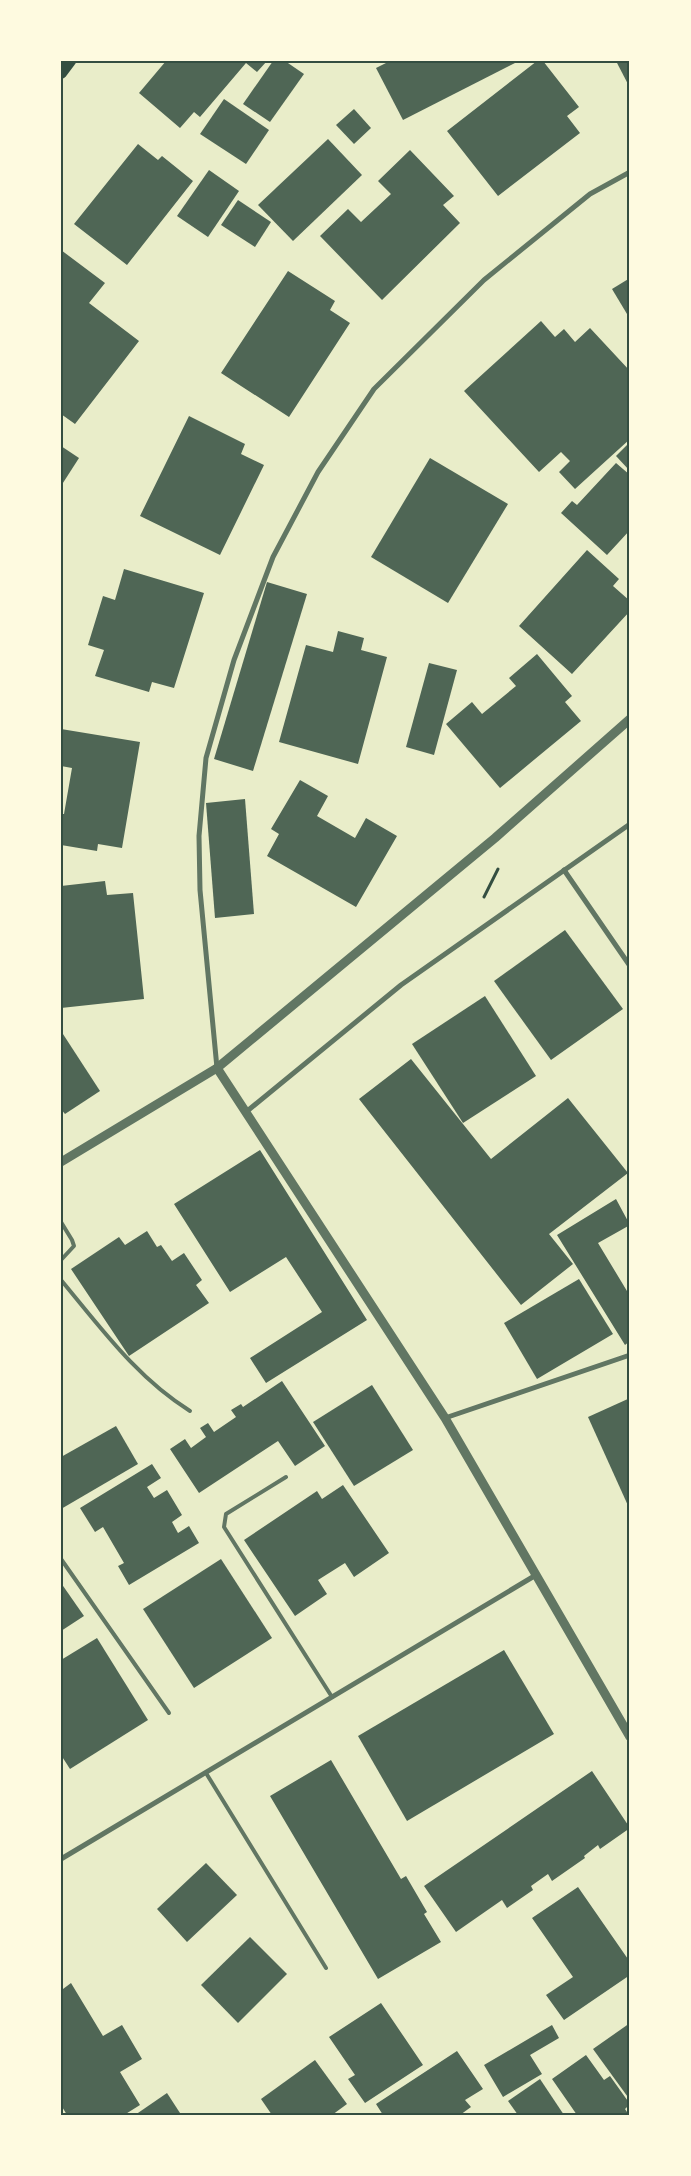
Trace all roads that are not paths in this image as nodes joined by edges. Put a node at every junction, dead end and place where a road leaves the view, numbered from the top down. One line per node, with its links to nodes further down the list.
1 (70, 61): 2 (main road)
2 (61, 74)
3 (630, 172): 8 (street)
4 (630, 719): 8 (street)
5 (630, 824): 6 (street)
6 (564, 870): 7 (street); 9 (street)
7 (630, 966)
8 (218, 1068): 9 (street); 10 (street)
9 (246, 1112): 16 (street)
10 (61, 1162)
11 (61, 1222): 12 (lane)
12 (61, 1260)
13 (61, 1280): 15 (lane)
14 (630, 1355): 16 (street)
15 (190, 1411)
16 (445, 1418): 19 (street)
17 (286, 1477): 20 (lane)
18 (61, 1559): 21 (lane)
19 (536, 1575): 20 (street); 22 (street)
20 (332, 1698): 23 (street)
21 (169, 1713)
22 (630, 1737)
23 (206, 1773): 24 (street); 25 (lane)
24 (61, 1859)
25 (326, 1968)

